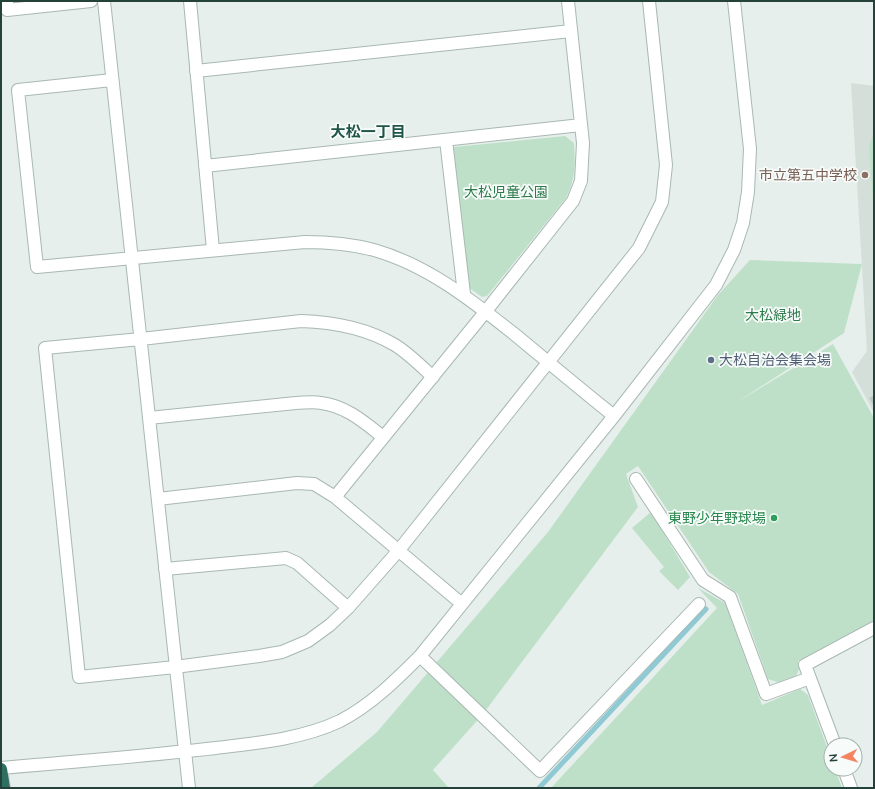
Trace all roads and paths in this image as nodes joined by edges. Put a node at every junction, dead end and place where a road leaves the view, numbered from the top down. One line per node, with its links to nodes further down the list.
1 (91, 1): 7 (street)
2 (104, 1): 10 (street)
3 (190, 1): 9 (street)
4 (568, 1): 8 (street)
5 (649, 1): 19 (street)
6 (734, 1): 21 (street)
7 (7, 6)
8 (571, 31): 9 (street); 11 (street)
9 (196, 71): 13 (street)
10 (112, 80): 15 (street); 15 (street)
11 (581, 125): 12 (street); 17 (street)
12 (446, 140): 13 (street); 16 (street)
13 (205, 166): 14 (street)
14 (213, 250): 15 (street); 16 (street)
15 (132, 258): 18 (street)
16 (464, 294): 17 (street)
17 (486, 311): 19 (street); 20 (street)
18 (141, 339): 20 (street); 22 (street); 34 (street)
19 (549, 362): 21 (street); 27 (street)
20 (433, 376): 23 (street)
21 (614, 416): 29 (street)
22 (149, 418): 23 (street); 26 (street)
23 (383, 437): 25 (street)
24 (636, 479): 35 (street)
25 (335, 496): 26 (street); 27 (street)
26 (158, 499): 28 (street)
27 (399, 550): 29 (street); 31 (street)
28 (165, 570): 31 (street); 34 (street)
29 (462, 604): 33 (street)
30 (700, 604): 33 (street)
31 (348, 608): 34 (street)
32 (874, 628): 35 (street)
33 (420, 656): 37 (street)
34 (175, 667): 37 (street)
35 (810, 678): 36 (street)
36 (832, 737)
37 (185, 751): 38 (street); 41 (street)
38 (1, 769): 40 (highway)
39 (847, 777): 42 (street)
40 (4, 788)
41 (189, 788)
42 (851, 788)

